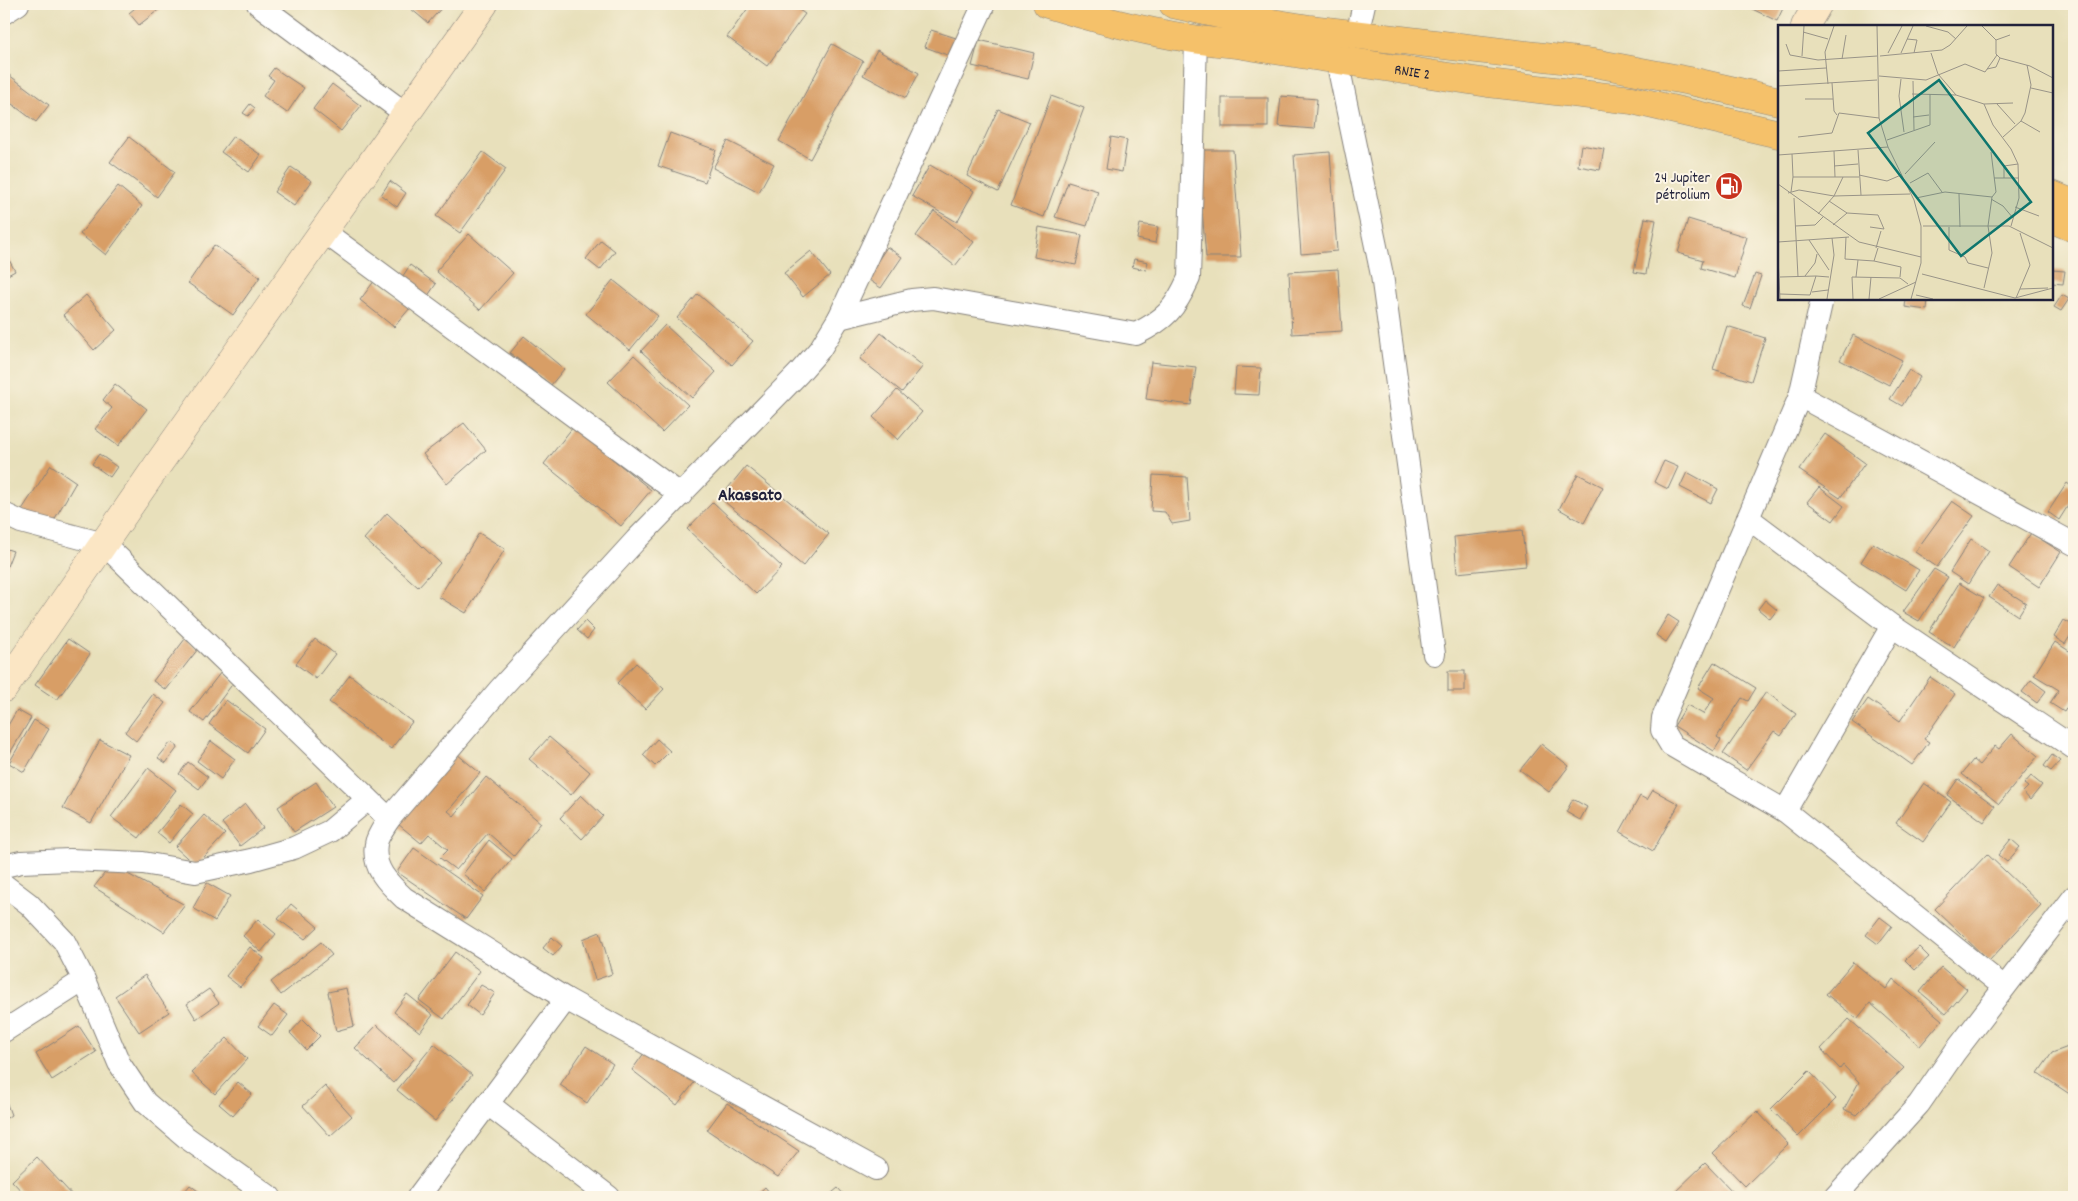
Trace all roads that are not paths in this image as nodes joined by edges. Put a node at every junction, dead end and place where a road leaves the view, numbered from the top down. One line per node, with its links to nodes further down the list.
1 (18, 4): 9 (street)
2 (258, 4): 15 (street)
3 (484, 4): 15 (main road)
4 (984, 4): 23 (street)
5 (1047, 4): 12 (highway, RNIE 2 / RNIE 2)
6 (1173, 4): 11 (highway, RNIE 2 / RNIE 2)
7 (1364, 4): 11 (street)
8 (1818, 4): 10 (main road)
9 (4, 13)
10 (1806, 25)
11 (1357, 35): 14 (highway, RNIE 2 / RNIE 2)
12 (1196, 41): 13 (highway, RNIE 2 / RNIE 2); 23 (street)
13 (1338, 60): 16 (highway, RNIE 2 / RNIE 2); 31 (street)
14 (1778, 96): 16 (main road)
15 (406, 114): 21 (main road)
16 (1772, 132)
17 (2053, 195): 18 (highway)
18 (2074, 204)
19 (2053, 218): 20 (highway)
20 (2074, 228)
21 (323, 231): 25 (street); 28 (main road)
22 (1822, 300): 24 (street)
23 (838, 318): 25 (street)
24 (1800, 396): 27 (street); 29 (street)
25 (681, 495): 36 (street)
26 (4, 514): 28 (street)
27 (1748, 518): 30 (street); 35 (street)
28 (104, 544): 32 (main road); 34 (street)
29 (2074, 544)
30 (1892, 626): 33 (street); 35 (street)
31 (1434, 654)
32 (4, 688)
33 (2074, 748)
34 (368, 800): 36 (street); 37 (street)
35 (1785, 811): 41 (street)
36 (389, 819): 42 (street)
37 (4, 866)
38 (4, 885): 40 (street)
39 (2074, 897): 41 (street)
40 (84, 980): 43 (street); 46 (street)
41 (2004, 987): 49 (street)
42 (566, 999): 44 (street); 45 (street)
43 (4, 1031)
44 (488, 1104): 47 (street); 48 (street)
45 (876, 1169)
46 (270, 1197)
47 (418, 1197)
48 (609, 1197)
49 (1835, 1197)

